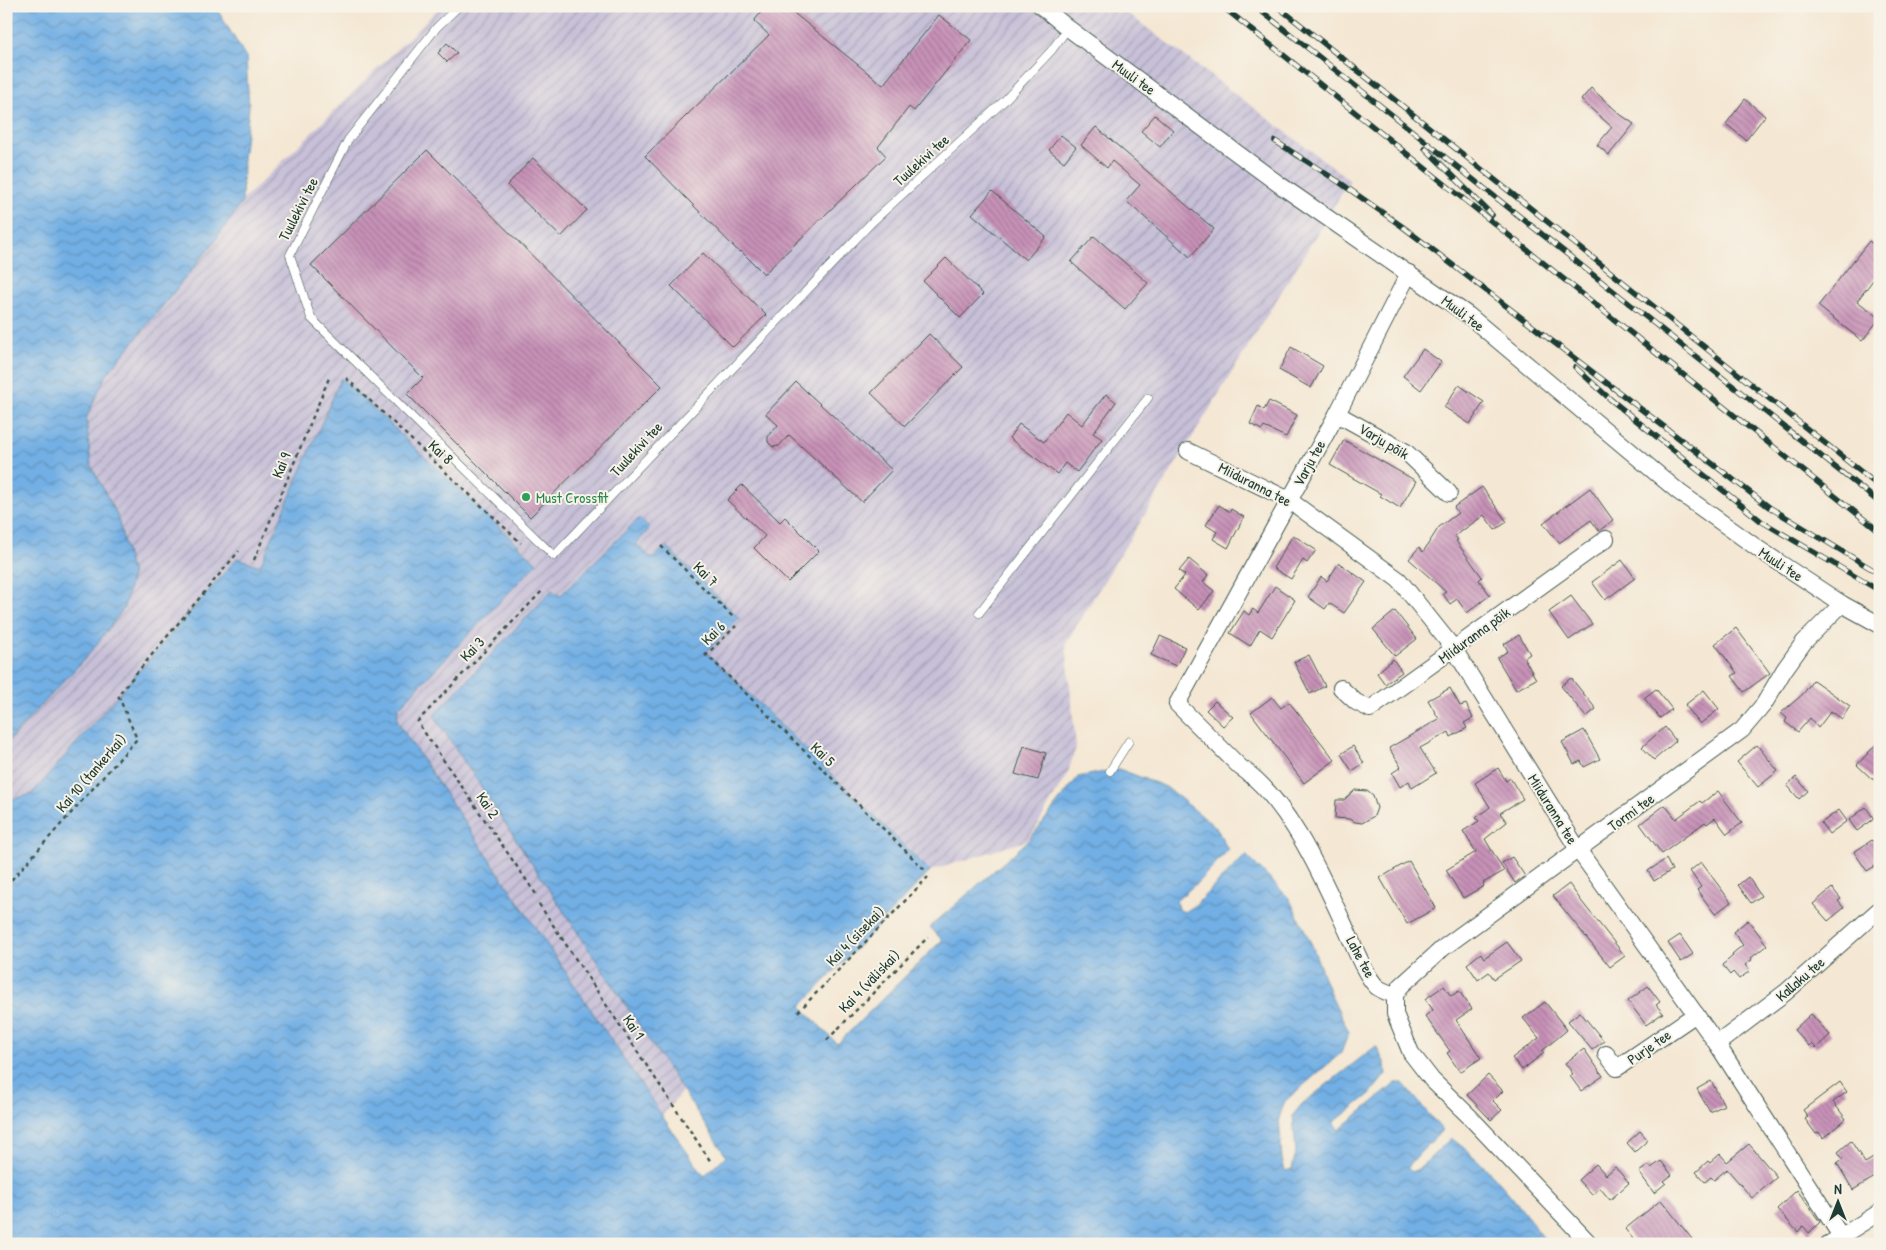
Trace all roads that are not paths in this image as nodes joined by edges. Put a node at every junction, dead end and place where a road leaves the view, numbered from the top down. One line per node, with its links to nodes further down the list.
1 (459, 6): 3 (lane, Tuulekivi tee)
2 (1041, 6): 3 (street, Muuli tee)
3 (1068, 28): 4 (street, Muuli tee)
4 (1409, 273): 6 (street, Varju tee); 11 (street, Muuli tee)
5 (1148, 398): 12 (lane)
6 (1337, 414): 8 (street, Varju põik); 9 (street, Varju tee)
7 (1188, 451): 9 (street, Miiduranna tee)
8 (1449, 492)
9 (1289, 500): 14 (street, Miiduranna tee); 16 (street, Varju tee)
10 (1606, 539): 14 (street, Miiduranna põik)
11 (1842, 604): 13 (street, Muuli tee); 19 (street, Tormi tee)
12 (979, 613)
13 (1880, 625)
14 (1454, 649): 15 (street, Miiduranna põik); 19 (street, Miiduranna tee)
15 (1340, 688)
16 (1177, 704): 21 (street, Lahe tee)
17 (1129, 741): 18 (lane)
18 (1110, 771)
19 (1579, 851): 21 (street, Tormi tee); 22 (street, Miiduranna tee)
20 (1880, 909): 23 (street, Kallaku tee)
21 (1394, 995): 27 (street)
22 (1696, 1014): 23 (street, Miiduranna tee); 24 (street, Purje tee)
23 (1717, 1044): 26 (street, Miiduranna tee)
24 (1606, 1054)
25 (1880, 1212): 26 (street)
26 (1839, 1241)
27 (1590, 1244)

